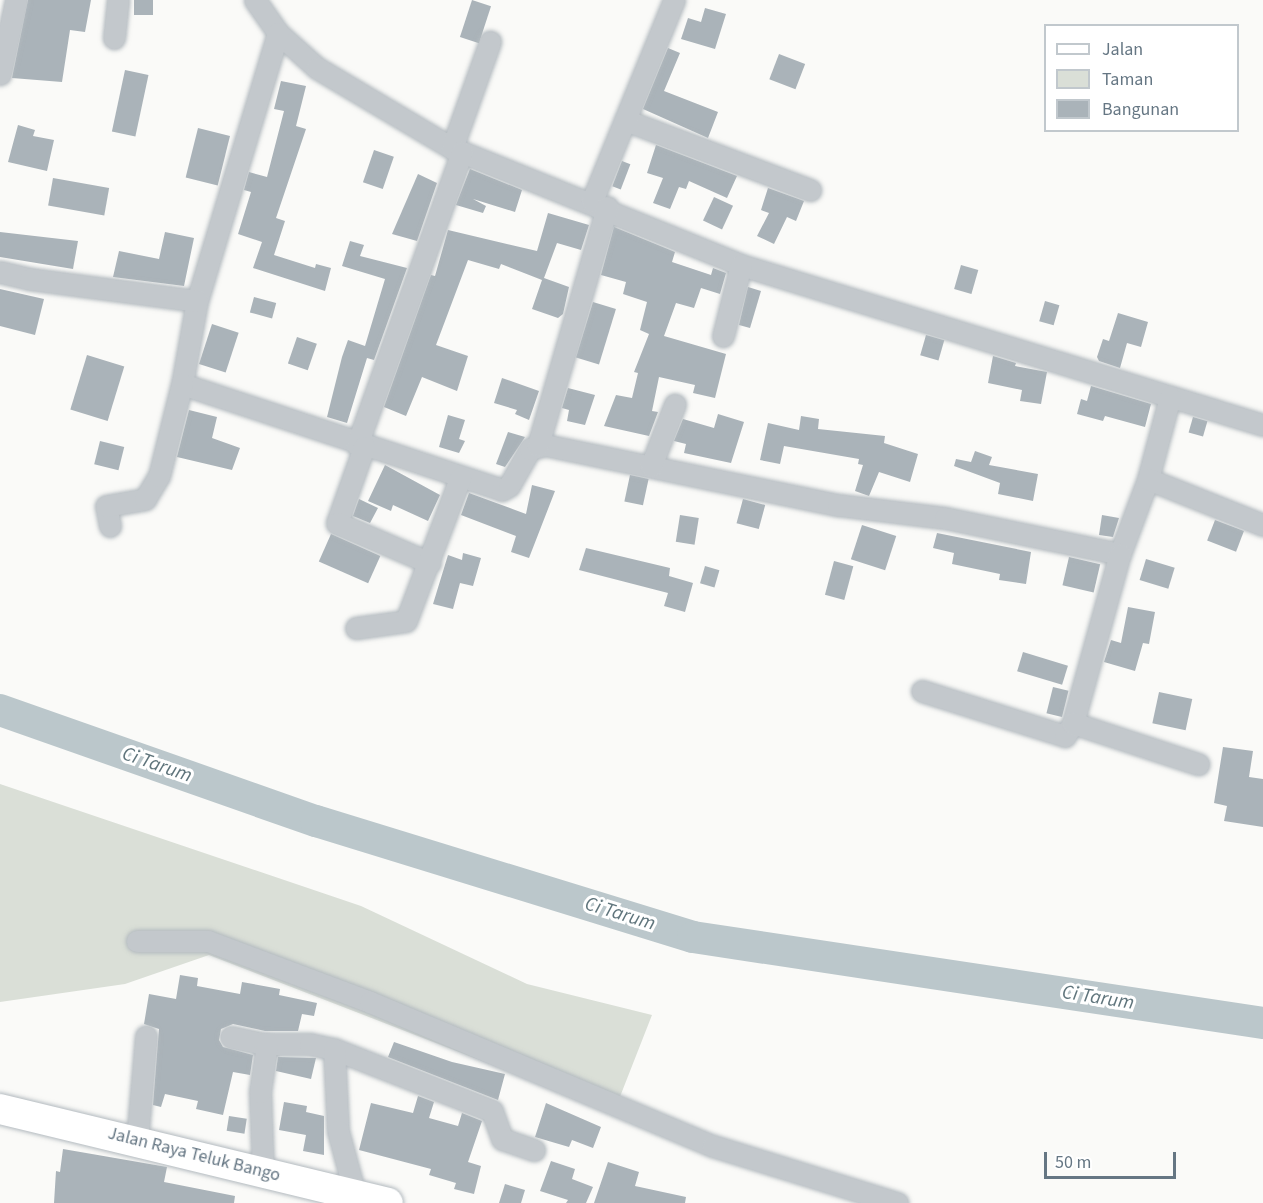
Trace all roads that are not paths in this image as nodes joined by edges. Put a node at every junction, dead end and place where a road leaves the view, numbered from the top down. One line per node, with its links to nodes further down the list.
1 (16, 0): 8 (street)
2 (118, 0): 6 (street)
3 (255, 0): 5 (street)
4 (674, 0): 9 (street)
5 (278, 33): 10 (street); 15 (street)
6 (114, 38)
7 (490, 42): 10 (street)
8 (0, 74)
9 (625, 120): 11 (street); 12 (street)
10 (457, 150): 12 (street); 22 (street)
11 (810, 190)
12 (599, 204): 13 (street); 21 (street)
13 (741, 265): 16 (street); 18 (street)
14 (0, 272): 15 (street)
15 (197, 301): 17 (street)
16 (723, 336)
17 (182, 384): 22 (street); 26 (street)
18 (1170, 397): 20 (street); 25 (street)
19 (675, 404): 23 (street)
20 (1263, 424)
21 (538, 445): 23 (street); 24 (street)
22 (360, 446): 24 (street); 29 (street)
23 (651, 466): 28 (street)
24 (460, 478): 29 (street)
25 (1148, 479): 27 (street); 28 (street)
26 (110, 525)
27 (1263, 525)
28 (1120, 554): 32 (street)
29 (430, 562): 30 (street)
30 (356, 628)
31 (922, 691): 32 (street)
32 (1073, 723): 33 (street)
33 (1198, 764)
34 (137, 941): 45 (street)
35 (146, 1036): 40 (street)
36 (231, 1037): 37 (street)
37 (267, 1044): 38 (street); 42 (street)
38 (334, 1049): 41 (street); 43 (street)
39 (0, 1109): 40 (main road, Jalan Raya Teluk Bango)
40 (137, 1141): 42 (main road, Jalan Raya Teluk Bango)
41 (534, 1150)
42 (263, 1172): 43 (main road, Jalan Raya Teluk Bango)
43 (355, 1194): 44 (main road, Jalan Raya Teluk Bango)
44 (388, 1203)
45 (897, 1203)

